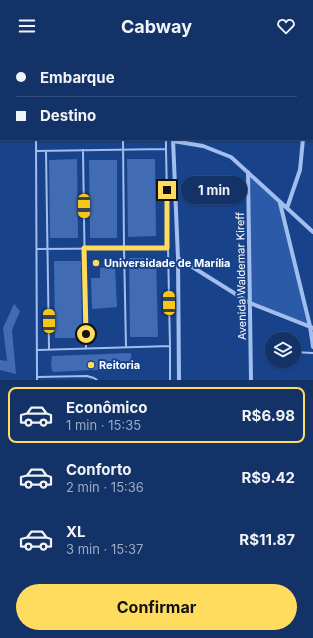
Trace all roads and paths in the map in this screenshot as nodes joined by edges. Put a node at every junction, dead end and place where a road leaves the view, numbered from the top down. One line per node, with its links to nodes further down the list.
1 (36, 140): 9 (lane)
2 (123, 140): 8 (lane)
3 (166, 140): 6 (lane)
4 (173, 140): 11 (street); 20 (street)
5 (303, 140): 13 (street)
6 (166, 149): 8 (lane); 17 (lane)
7 (83, 150): 8 (lane); 10 (lane); 15 (lane)
8 (123, 150): 16 (lane)
9 (36, 151): 10 (lane); 18 (lane)
10 (46, 151): 19 (lane)
11 (248, 172): 12 (street); 21 (street, Avenida Waldemar Kireff)
12 (280, 202): 13 (street); 22 (street)
13 (287, 208): 14 (street)
14 (313, 232)
15 (84, 248): 16 (lane); 19 (lane); 26 (lane)
16 (124, 248): 17 (lane); 24 (lane)
17 (167, 248): 23 (lane)
18 (37, 249): 19 (lane); 28 (lane)
19 (48, 249): 27 (lane)
20 (178, 258): 21 (street); 34 (street)
21 (250, 303): 22 (street); 35 (street, Avenida Waldemar Kireff)
22 (311, 327): 25 (street)
23 (170, 346): 24 (lane); 33 (lane)
24 (126, 347): 26 (lane)
25 (313, 347)
26 (86, 348): 27 (lane)
27 (49, 349): 28 (lane)
28 (38, 350): 31 (lane)
29 (301, 352): 30 (lane)
30 (313, 353)
31 (37, 378): 32 (lane)
32 (97, 380)
33 (170, 380)
34 (179, 380)
35 (251, 380)

